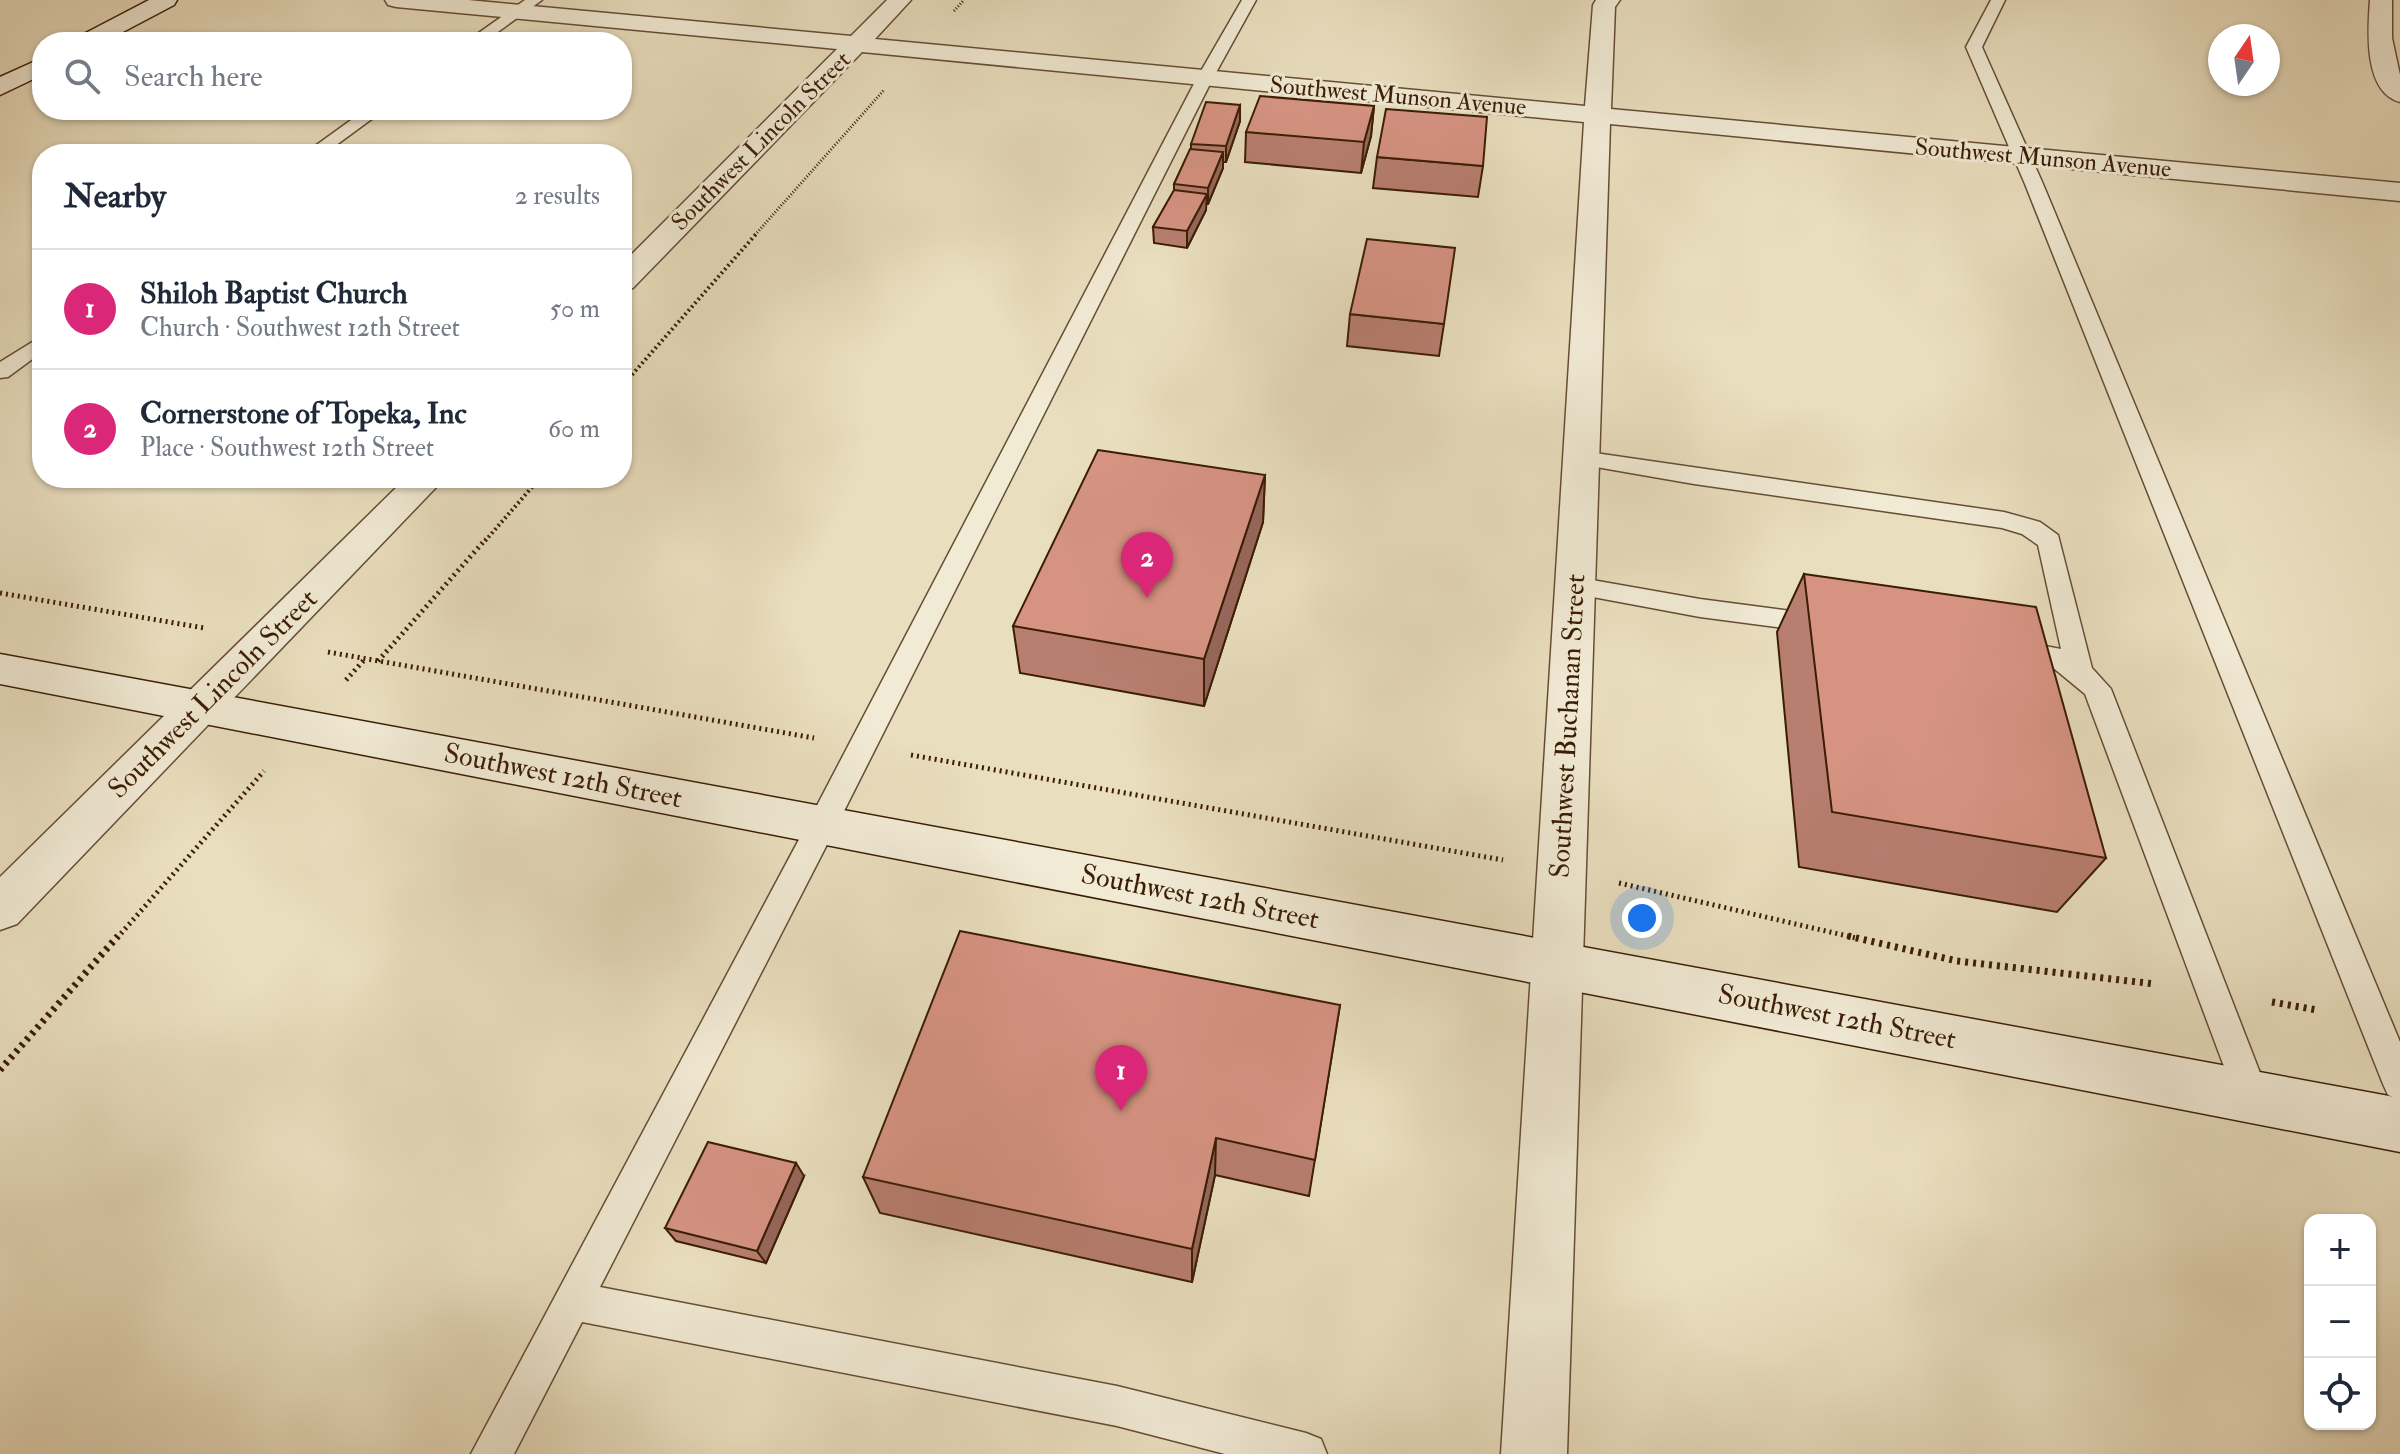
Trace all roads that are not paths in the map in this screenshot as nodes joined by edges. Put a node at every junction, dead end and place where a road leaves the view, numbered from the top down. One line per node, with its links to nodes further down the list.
1 (166, 0): 9 (street)
2 (396, 0): 8 (street, Southwest Munson Avenue)
3 (900, 0): 11 (street, Southwest Lincoln Street)
4 (1249, 0): 13 (lane)
5 (1609, 0): 16 (street, Southwest Buchanan Street)
6 (1998, 0): 19 (lane)
7 (2381, 0): 15 (street)
8 (526, 6): 10 (lane); 11 (street, Southwest Munson Avenue)
9 (105, 32)
10 (488, 32)
11 (855, 46): 13 (street, Southwest Munson Avenue); 21 (street, Southwest Lincoln Street)
12 (32, 70): 14 (street)
13 (1205, 78): 16 (street, Southwest Munson Avenue); 32 (lane)
14 (0, 87)
15 (2400, 94)
16 (1598, 115): 19 (street, Southwest Munson Avenue); 24 (street, Southwest Buchanan Street)
17 (362, 120): 18 (lane)
18 (327, 144)
19 (2022, 156): 20 (street, Southwest Munson Avenue); 35 (lane)
20 (2400, 192)
21 (632, 271)
22 (32, 349): 23 (lane)
23 (0, 372)
24 (1581, 458): 26 (street, Southwest Buchanan Street); 30 (lane)
25 (417, 488): 31 (street, Southwest Lincoln Street)
26 (1575, 586): 27 (lane); 34 (street, Southwest Buchanan Street)
27 (1855, 628)
28 (1995, 646): 30 (lane)
29 (0, 669): 31 (street, Southwest 12th Street)
30 (2079, 670): 36 (lane)
31 (200, 707): 32 (street, Southwest 12th Street); 33 (street, Southwest Lincoln Street)
32 (822, 825): 34 (street, Southwest 12th Street); 38 (lane)
33 (0, 909)
34 (1555, 964): 36 (street, Southwest 12th Street); 41 (street, Southwest Buchanan Street)
35 (2400, 1084)
36 (2252, 1096): 37 (street, Southwest 12th Street)
37 (2400, 1125)
38 (572, 1301): 39 (lane); 40 (lane)
39 (492, 1454)
40 (1306, 1454)
41 (1534, 1454)

